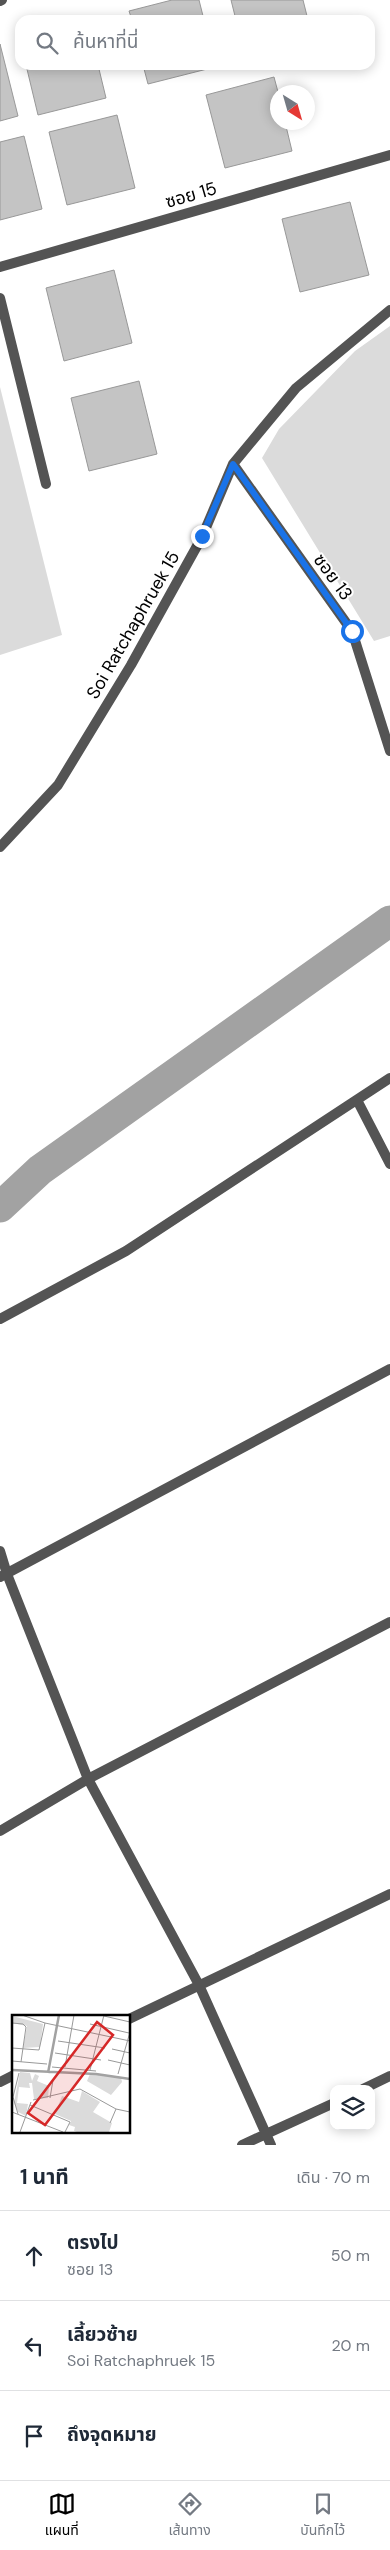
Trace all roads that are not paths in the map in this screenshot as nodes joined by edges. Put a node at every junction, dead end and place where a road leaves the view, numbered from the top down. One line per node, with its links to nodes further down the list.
1 (390, 155): 2 (street, ซอย 15)
2 (0, 266)
3 (0, 298): 6 (street)
4 (390, 310): 5 (street, Soi Ratchaphruek 15)
5 (233, 464): 7 (street, ซอย 13); 8 (street, Soi Ratchaphruek 15)
6 (46, 484)
7 (390, 750)
8 (0, 847)
9 (390, 1078): 10 (street)
10 (357, 1100): 11 (street); 12 (street)
11 (390, 1164)
12 (0, 1319)
13 (390, 1369): 15 (street)
14 (0, 1551): 15 (street)
15 (3, 1576): 17 (street)
16 (390, 1622): 17 (street)
17 (88, 1779): 18 (street); 20 (street)
18 (0, 1831)
19 (390, 1894): 20 (street)
20 (199, 1985): 21 (street); 27 (street)
21 (130, 2019)
22 (12, 2076): 24 (street)
23 (390, 2076): 25 (street)
24 (0, 2082)
25 (371, 2085)
26 (330, 2105): 27 (street)
27 (266, 2135): 28 (street); 29 (street)
28 (242, 2145)
29 (270, 2145)

